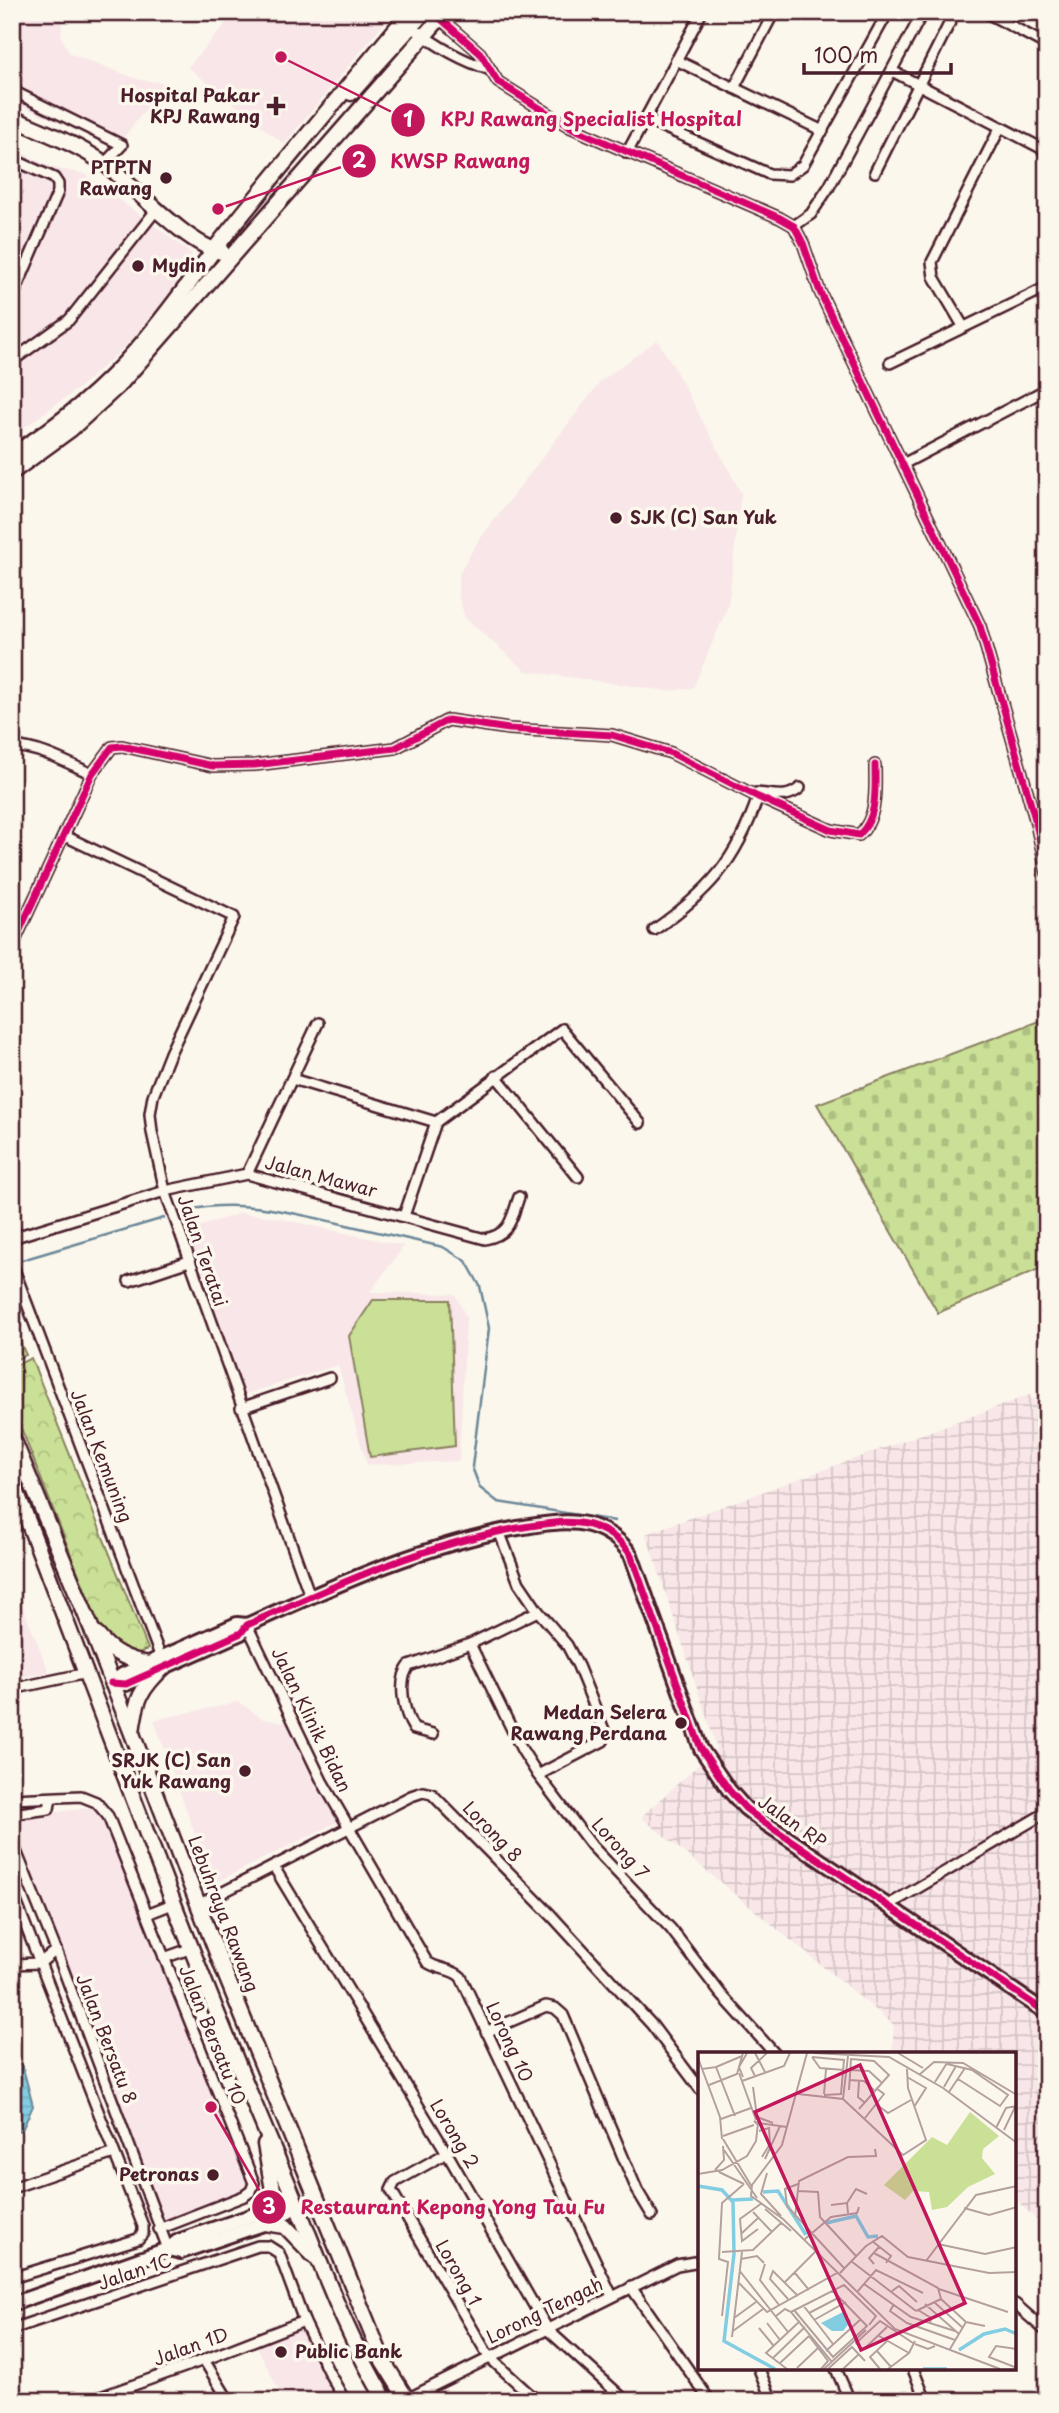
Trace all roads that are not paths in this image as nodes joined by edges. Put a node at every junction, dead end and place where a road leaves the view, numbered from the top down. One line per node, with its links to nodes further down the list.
1 (424, 12): 9 (main road)
2 (702, 12): 12 (street)
3 (774, 12): 17 (street)
4 (888, 12): 21 (street)
5 (923, 12): 14 (street)
6 (955, 12): 16 (street)
7 (985, 12): 11 (street)
8 (439, 14): 10 (main road); 13 (street)
9 (411, 20): 10 (street); 31 (main road)
10 (424, 37): 13 (street); 30 (main road)
11 (1047, 45)
12 (676, 60): 17 (street); 19 (street)
13 (491, 70): 22 (street)
14 (892, 71): 16 (street); 29 (street)
15 (12, 83): 25 (street)
16 (919, 85): 20 (street); 26 (street)
17 (734, 88): 21 (street)
18 (12, 118): 25 (main road)
19 (645, 119): 21 (street); 22 (street)
20 (1000, 128): 23 (street); 34 (street)
21 (823, 131)
22 (627, 153): 29 (street)
23 (1047, 158)
24 (12, 159): 33 (street)
25 (104, 164): 27 (main road)
26 (875, 172)
27 (156, 209): 28 (main road); 35 (street)
28 (178, 226): 31 (main road); 36 (main road)
29 (794, 226): 40 (street)
30 (246, 237): 31 (main road); 41 (main road)
31 (213, 250): 36 (main road)
32 (1047, 287): 34 (street)
33 (12, 299)
34 (963, 326): 37 (street)
35 (12, 361)
36 (125, 362): 39 (main road)
37 (890, 363)
38 (1047, 389): 40 (street)
39 (14, 453)
40 (903, 464): 48 (street)
41 (12, 472)
42 (12, 746): 44 (street)
43 (875, 765): 46 (street)
44 (92, 774): 46 (street); 47 (street)
45 (800, 788): 46 (street)
46 (754, 795): 49 (street)
47 (65, 836): 50 (street); 58 (street, Jalan Teratai)
48 (1047, 873)
49 (654, 930)
50 (12, 947)
51 (318, 1023): 53 (street)
52 (496, 1076): 54 (street); 55 (street); 57 (street)
53 (292, 1079): 54 (street); 56 (street)
54 (436, 1122): 60 (street)
55 (640, 1123)
56 (247, 1174): 58 (street, Jalan Mawar); 60 (street, Jalan Mawar)
57 (579, 1177)
58 (165, 1191): 61 (street, Jalan Mawar); 62 (street, Jalan Teratai)
59 (519, 1197): 60 (street, Jalan Mawar)
60 (404, 1216)
61 (12, 1238)
62 (189, 1261): 64 (street); 66 (street, Jalan Teratai)
63 (12, 1264): 76 (street, Jalan Kemuning)
64 (129, 1281)
65 (330, 1378): 66 (street)
66 (241, 1408): 70 (street, Jalan Teratai)
67 (12, 1436): 72 (main road, Lebuhraya Rawang)
68 (12, 1480): 75 (main road)
69 (499, 1531): 70 (street); 71 (street); 94 (street, Jalan RP)
70 (310, 1596): 73 (street)
71 (538, 1611): 74 (street); 83 (street)
72 (90, 1625): 76 (main road); 78 (main road, Lebuhraya Rawang)
73 (247, 1625): 76 (street); 88 (street, Jalan Klinik Bidan)
74 (470, 1644): 81 (street); 83 (street, Lorong 7)
75 (81, 1657): 77 (main road); 78 (main road)
76 (158, 1663): 78 (street); 82 (main road)
77 (87, 1673): 79 (street); 80 (main road)
78 (111, 1683): 80 (main road); 82 (main road, Lebuhraya Rawang)
79 (12, 1689)
80 (100, 1707): 92 (main road)
81 (433, 1734)
82 (131, 1735): 93 (main road, Lebuhraya Rawang)
83 (538, 1775): 103 (street, Lorong 7)
84 (51, 1798): 85 (street); 87 (street); 95 (street, Jalan Bersatu 10)
85 (12, 1800)
86 (1047, 1812): 94 (street)
87 (12, 1814)
88 (348, 1828): 90 (street, Lorong 8); 102 (street, Lorong 10); 104 (street, Lorong 8)
89 (12, 1841): 97 (street, Jalan Bersatu 8)
90 (274, 1867): 93 (street, Lorong 8); 107 (street, Lorong 2)
91 (12, 1891): 99 (street)
92 (175, 1903): 95 (street); 96 (main road)
93 (198, 1905): 108 (main road, Lebuhraya Rawang)
94 (887, 1906): 101 (street, Jalan RP)
95 (147, 1914): 98 (street, Jalan Bersatu 10)
96 (192, 1948): 98 (street); 105 (main road)
97 (56, 1950): 99 (street); 114 (street, Jalan Bersatu 8)
98 (164, 1958): 114 (street, Jalan Bersatu 10)
99 (40, 1963): 100 (street); 106 (street)
100 (12, 1964)
101 (1047, 2013)
102 (486, 2032): 111 (street); 120 (street, Lorong 10)
103 (773, 2052)
104 (698, 2086)
105 (260, 2117): 110 (main road); 112 (main road)
106 (114, 2153): 109 (street); 118 (street)
107 (447, 2153): 125 (street, Lorong 2); 127 (street, Lorong 1)
108 (304, 2167): 110 (main road); 113 (main road, Lebuhraya Rawang)
109 (12, 2188)
110 (298, 2205): 112 (street); 113 (main road); 117 (main road)
111 (652, 2215)
112 (261, 2218): 115 (street); 117 (main road)
113 (328, 2227): 132 (main road, Lebuhraya Rawang)
114 (159, 2230): 115 (street, Jalan Bersatu 8)
115 (168, 2249): 121 (street)
116 (698, 2260): 119 (street, Lorong Tengah)
117 (323, 2266): 136 (main road)
118 (12, 2278)
119 (631, 2287): 120 (street, Lorong Tengah); 139 (street)
120 (612, 2296): 125 (street, Lorong Tengah)
121 (12, 2304)
122 (1017, 2306): 126 (street)
123 (304, 2321): 124 (street, Jalan 1C); 128 (street, Jalan 1D); 135 (street)
124 (12, 2329)
125 (548, 2330): 127 (street, Lorong Tengah); 138 (street, Lorong 2)
126 (1047, 2332)
127 (488, 2357): 132 (street, Lorong Tengah); 137 (street, Lorong 1)
128 (204, 2360): 133 (street, Jalan 1D); 134 (street)
129 (760, 2371): 140 (street)
130 (837, 2371): 141 (street)
131 (913, 2371): 142 (street)
132 (407, 2400)
133 (89, 2401)
134 (229, 2401)
135 (345, 2401)
136 (386, 2401)
137 (537, 2401)
138 (626, 2401)
139 (710, 2401)
140 (772, 2401)
141 (850, 2401)
142 (926, 2401)

